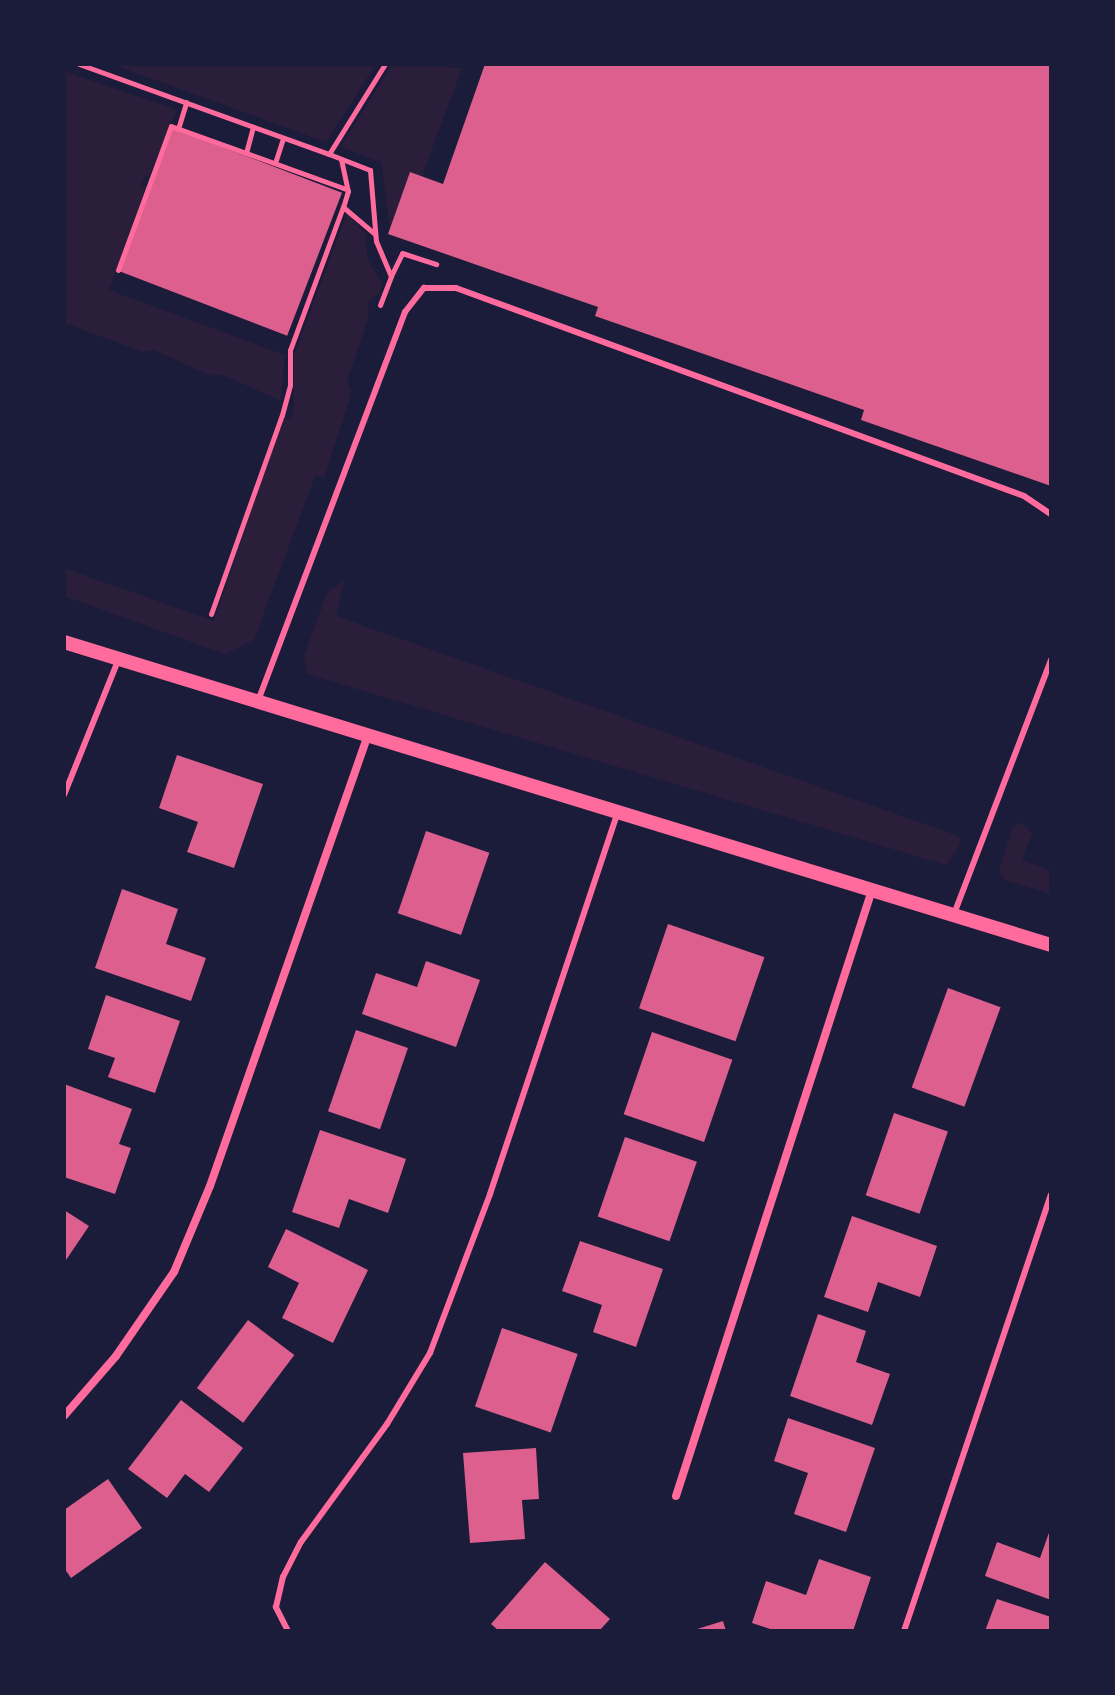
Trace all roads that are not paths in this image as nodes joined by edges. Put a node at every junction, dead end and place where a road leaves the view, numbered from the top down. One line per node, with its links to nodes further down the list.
1 (1051, 514): 5 (lane)
2 (64, 642): 4 (street)
3 (1051, 660): 10 (lane)
4 (118, 661): 5 (street); 7 (lane)
5 (258, 701): 6 (street)
6 (368, 735): 8 (street); 13 (street)
7 (64, 795)
8 (619, 811): 9 (street); 15 (lane)
9 (872, 889): 10 (street); 14 (street)
10 (954, 915): 11 (street)
11 (1051, 945)
12 (1051, 1195): 16 (lane)
13 (64, 1416)
14 (676, 1496)
15 (288, 1631)
16 (904, 1631)

